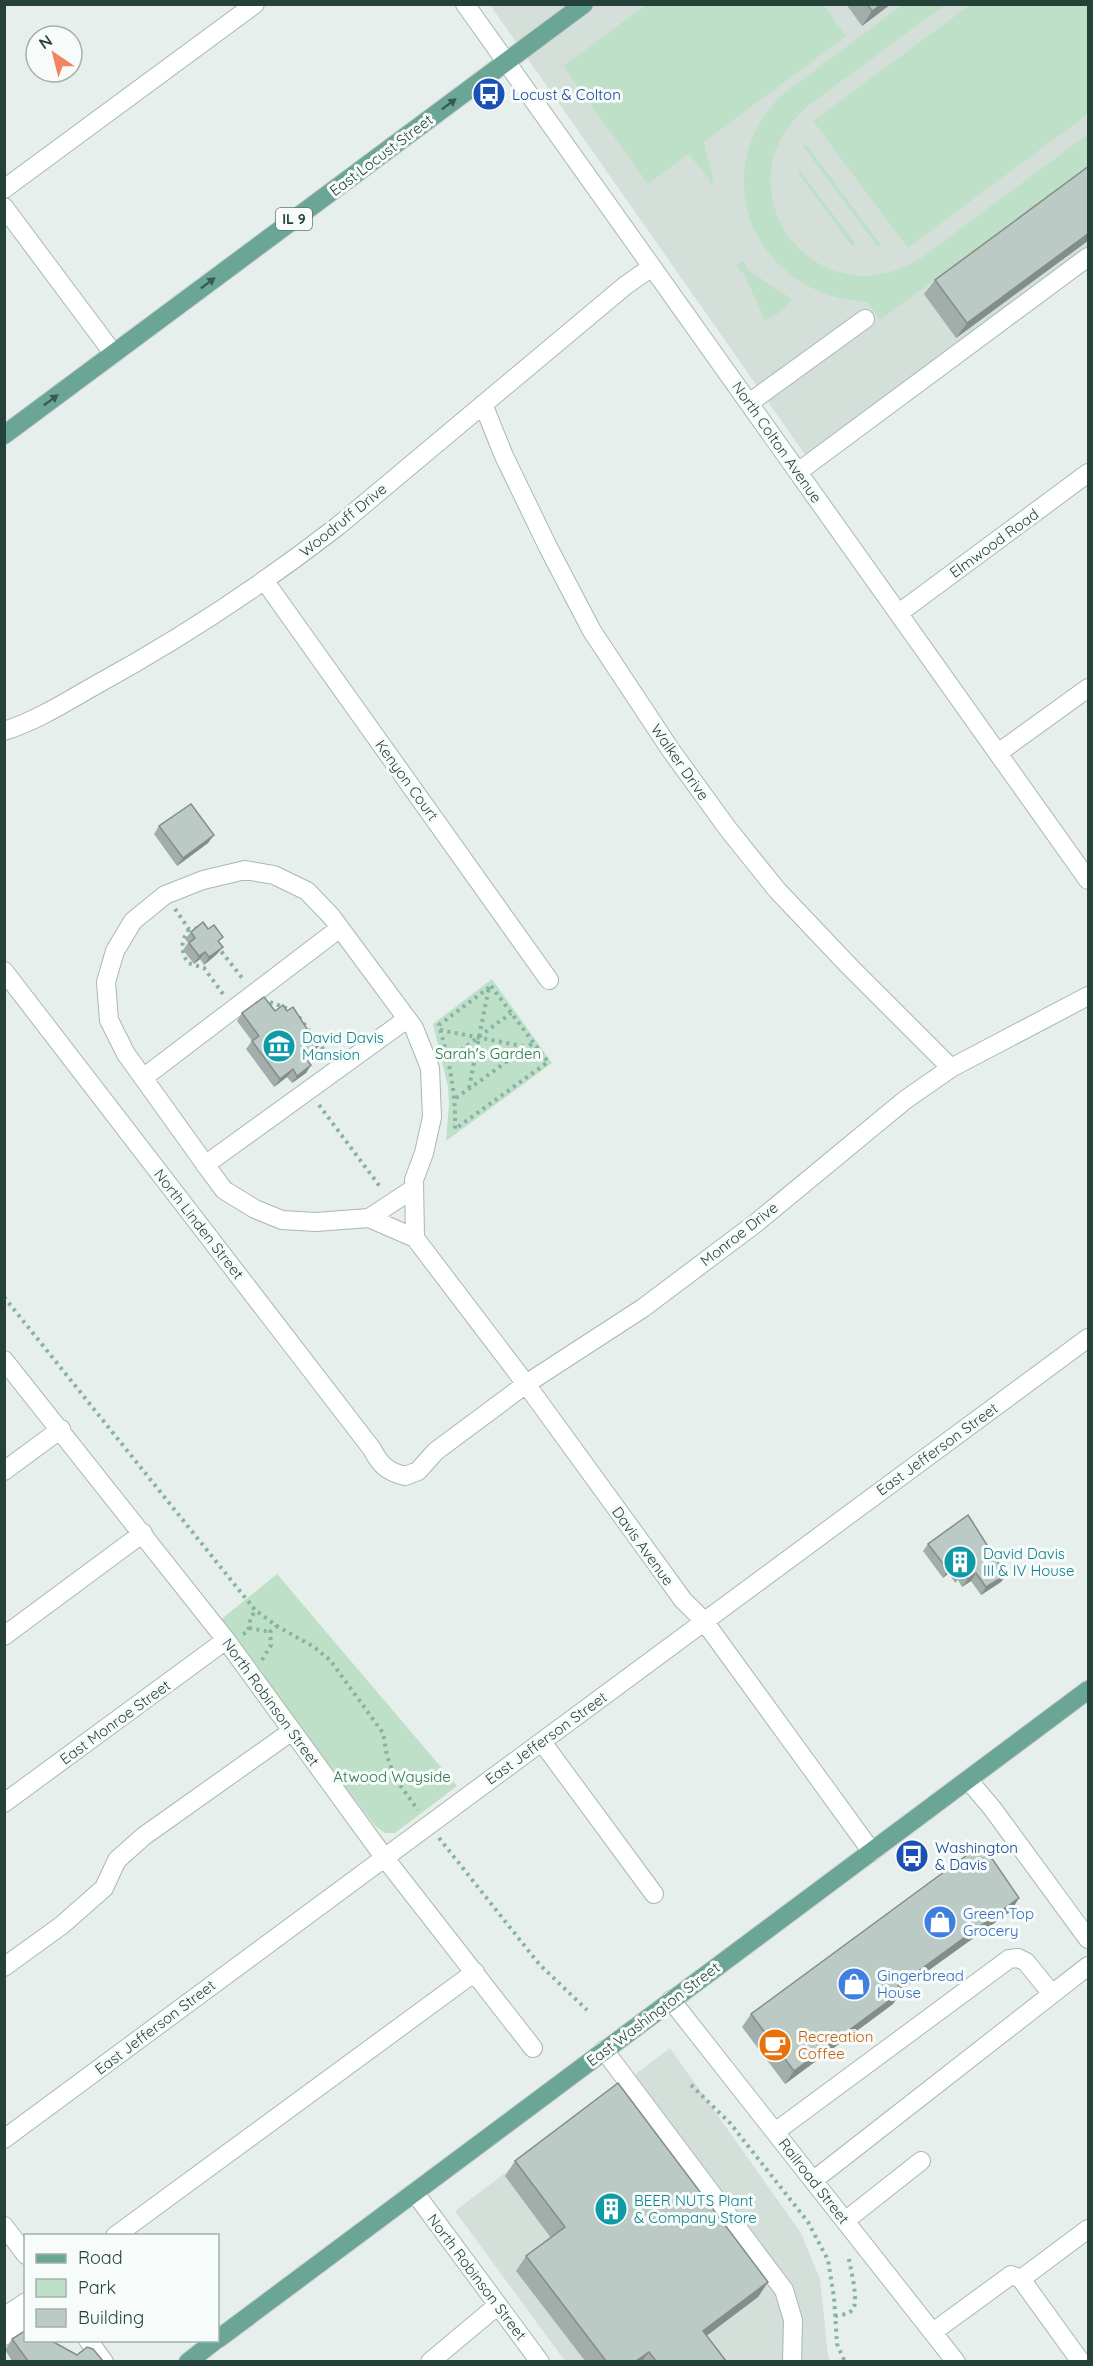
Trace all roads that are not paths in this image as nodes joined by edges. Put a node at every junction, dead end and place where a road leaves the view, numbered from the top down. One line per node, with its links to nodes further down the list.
1 (255, 4): 5 (street)
2 (465, 4): 4 (street, North Colton Avenue)
3 (584, 4): 4 (main road, East Locust Street / IL 9)
4 (506, 62): 8 (street, North Colton Avenue); 10 (main road, East Locust Street / IL 9, one-way to 4)
5 (4, 189)
6 (4, 207): 10 (street)
7 (1089, 256): 14 (street)
8 (652, 267): 11 (street, North Colton Avenue); 12 (street, Woodruff Drive)
9 (865, 319): 11 (street)
10 (114, 353): 13 (main road, East Locust Street / IL 9, one-way to 10)
11 (749, 403): 14 (street, North Colton Avenue)
12 (483, 404): 16 (street, Woodruff Drive); 27 (street, Walker Drive)
13 (4, 435)
14 (798, 472): 17 (street, North Colton Avenue)
15 (1089, 473): 17 (street, Elmwood Road)
16 (264, 580): 19 (street, Woodruff Drive); 24 (street, Kenyon Court)
17 (898, 613): 20 (street, North Colton Avenue)
18 (1089, 688): 20 (street)
19 (4, 731)
20 (998, 753): 21 (street, North Colton Avenue)
21 (1089, 880)
22 (340, 928): 26 (street); 28 (street); 28 (street)
23 (4, 971): 38 (street, North Linden Street)
24 (549, 980)
25 (1089, 996): 27 (street, Monroe Drive)
26 (407, 1019): 29 (street); 30 (street)
27 (951, 1068): 35 (street, Monroe Drive)
28 (143, 1078): 29 (street)
29 (205, 1164): 31 (street)
30 (413, 1189): 31 (street); 32 (street)
31 (369, 1218): 32 (street)
32 (415, 1238): 35 (street, Davis Avenue)
33 (1089, 1338): 40 (street, East Jefferson Street)
34 (4, 1360): 36 (street, North Robinson Street)
35 (526, 1384): 38 (street, Monroe Drive); 40 (street, Davis Avenue)
36 (61, 1429): 37 (street); 39 (street, North Robinson Street)
37 (4, 1471)
38 (395, 1473)
39 (143, 1533): 41 (street); 42 (street, North Robinson Street)
40 (704, 1621): 45 (street, East Jefferson Street); 48 (street, Davis Avenue)
41 (4, 1636)
42 (225, 1640): 44 (street, North Robinson Street); 47 (street, East Monroe Street)
43 (1089, 1690): 46 (main road, East Washington Street)
44 (292, 1731): 49 (street, North Robinson Street); 53 (street)
45 (542, 1742): 49 (street, East Jefferson Street); 50 (street)
46 (969, 1781): 48 (main road, East Washington Street); 51 (street)
47 (4, 1803)
48 (872, 1852): 56 (main road, East Washington Street)
49 (384, 1857): 54 (street, North Robinson Street); 60 (street, East Jefferson Street)
50 (654, 1894)
51 (1089, 1939)
52 (1089, 1966): 55 (street)
53 (4, 1967)
54 (475, 1972): 57 (street, North Robinson Street); 67 (street)
55 (1052, 1994): 59 (street); 62 (street)
56 (671, 2000): 58 (main road, East Washington Street); 59 (street, Railroad Street)
57 (533, 2048)
58 (604, 2050): 63 (main road, East Washington Street); 83 (street)
59 (776, 2132): 62 (street, Railroad Street)
60 (4, 2139)
61 (921, 2161): 64 (street)
62 (814, 2180): 64 (street, Railroad Street)
63 (415, 2193): 71 (street, North Robinson Street); 76 (main road, East Washington Street)
64 (845, 2221): 74 (street, Railroad Street)
65 (4, 2226): 68 (street)
66 (1089, 2229): 69 (street)
67 (116, 2234)
68 (24, 2253)
69 (1021, 2279): 74 (street); 85 (street)
70 (24, 2303): 72 (street)
71 (498, 2306): 81 (street); 82 (street, North Robinson Street)
72 (4, 2317)
73 (24, 2321): 75 (street)
74 (933, 2332): 84 (street, Railroad Street)
75 (4, 2336)
76 (219, 2339)
77 (90, 2342): 79 (street)
78 (214, 2342): 80 (main road, East Washington Street)
79 (104, 2361)
80 (188, 2361)
81 (430, 2361)
82 (540, 2361)
83 (792, 2361)
84 (956, 2361)
85 (1081, 2361)

